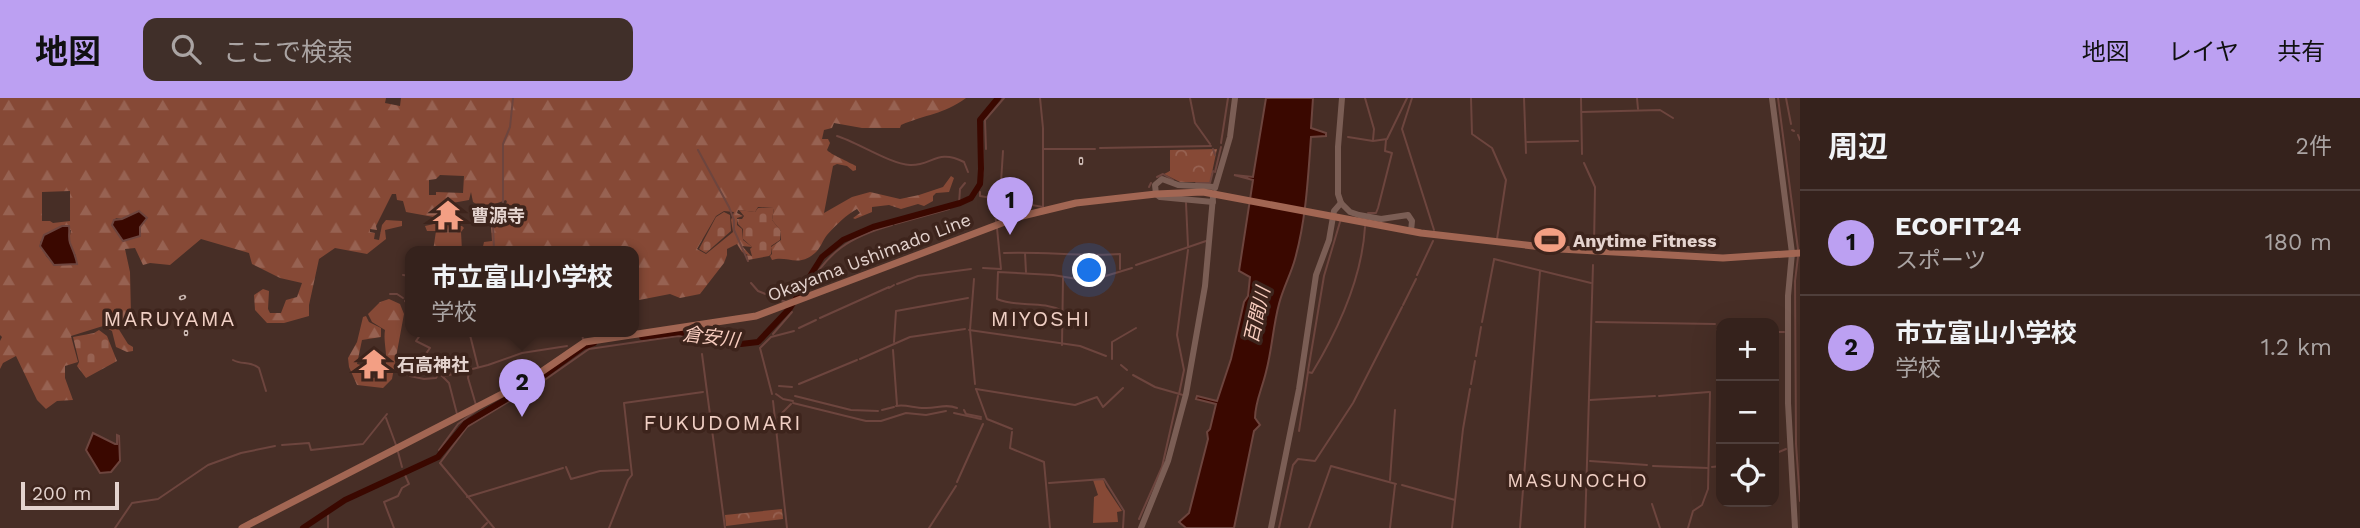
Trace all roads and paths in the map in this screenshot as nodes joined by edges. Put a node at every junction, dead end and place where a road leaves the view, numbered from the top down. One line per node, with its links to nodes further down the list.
1 (1235, 98): 5 (street)
2 (1342, 98): 6 (street)
3 (1772, 98): 8 (street)
4 (1156, 194): 5 (street); 5 (street); 7 (main road, Okayama Ushimado Line); 9 (main road, Okayama Ushimado Line)
5 (1214, 194): 12 (street)
6 (1341, 203): 7 (street); 13 (street)
7 (1411, 231): 8 (main road, Okayama Ushimado Line)
8 (1796, 253): 14 (street)
9 (639, 334)
10 (619, 337): 11 (main road, Okayama Ushimado Line)
11 (242, 528)
12 (1140, 528)
13 (1271, 528)
14 (1795, 528)

